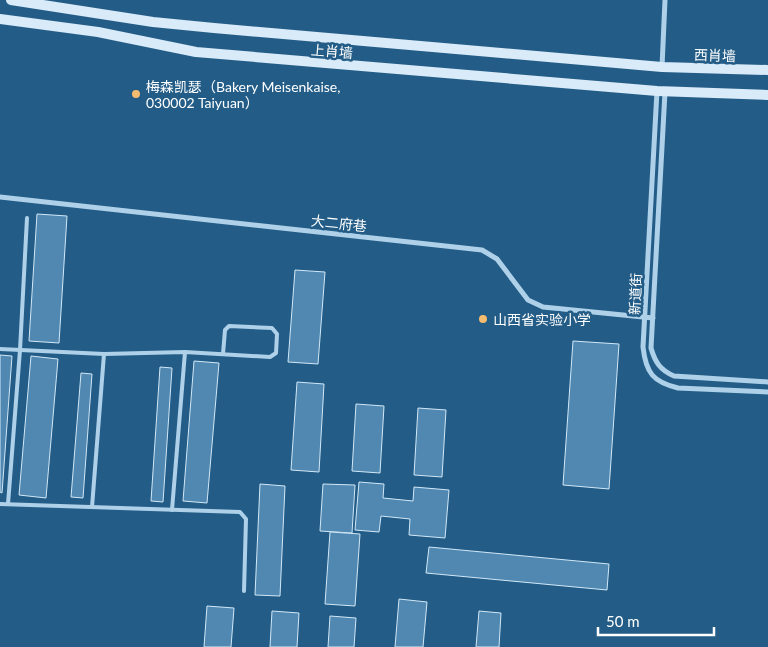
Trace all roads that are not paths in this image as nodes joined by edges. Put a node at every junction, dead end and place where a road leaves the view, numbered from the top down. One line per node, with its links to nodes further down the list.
1 (11, 0): 4 (street, 上肖墙)
2 (665, 0): 4 (street)
3 (0, 19): 6 (street, 上肖墙)
4 (662, 67): 5 (street, 西肖墙)
5 (768, 70)
6 (661, 92): 7 (street); 10 (street, 新道街); 11 (street, 新道街)
7 (768, 95)
8 (0, 197): 10 (street, 大二府巷)
9 (27, 218): 13 (lane)
10 (645, 317): 11 (street, 大二府巷); 18 (street, 新道街)
11 (653, 318): 17 (street, 新道街)
12 (0, 349): 13 (lane)
13 (20, 350): 15 (lane); 20 (lane)
14 (184, 352): 15 (lane); 16 (lane); 22 (lane)
15 (104, 354): 21 (lane)
16 (223, 354): 16 (lane)
17 (768, 382)
18 (768, 392)
19 (0, 504): 20 (lane)
20 (8, 504): 21 (lane)
21 (92, 507): 22 (lane)
22 (172, 510): 23 (lane)
23 (244, 591)

